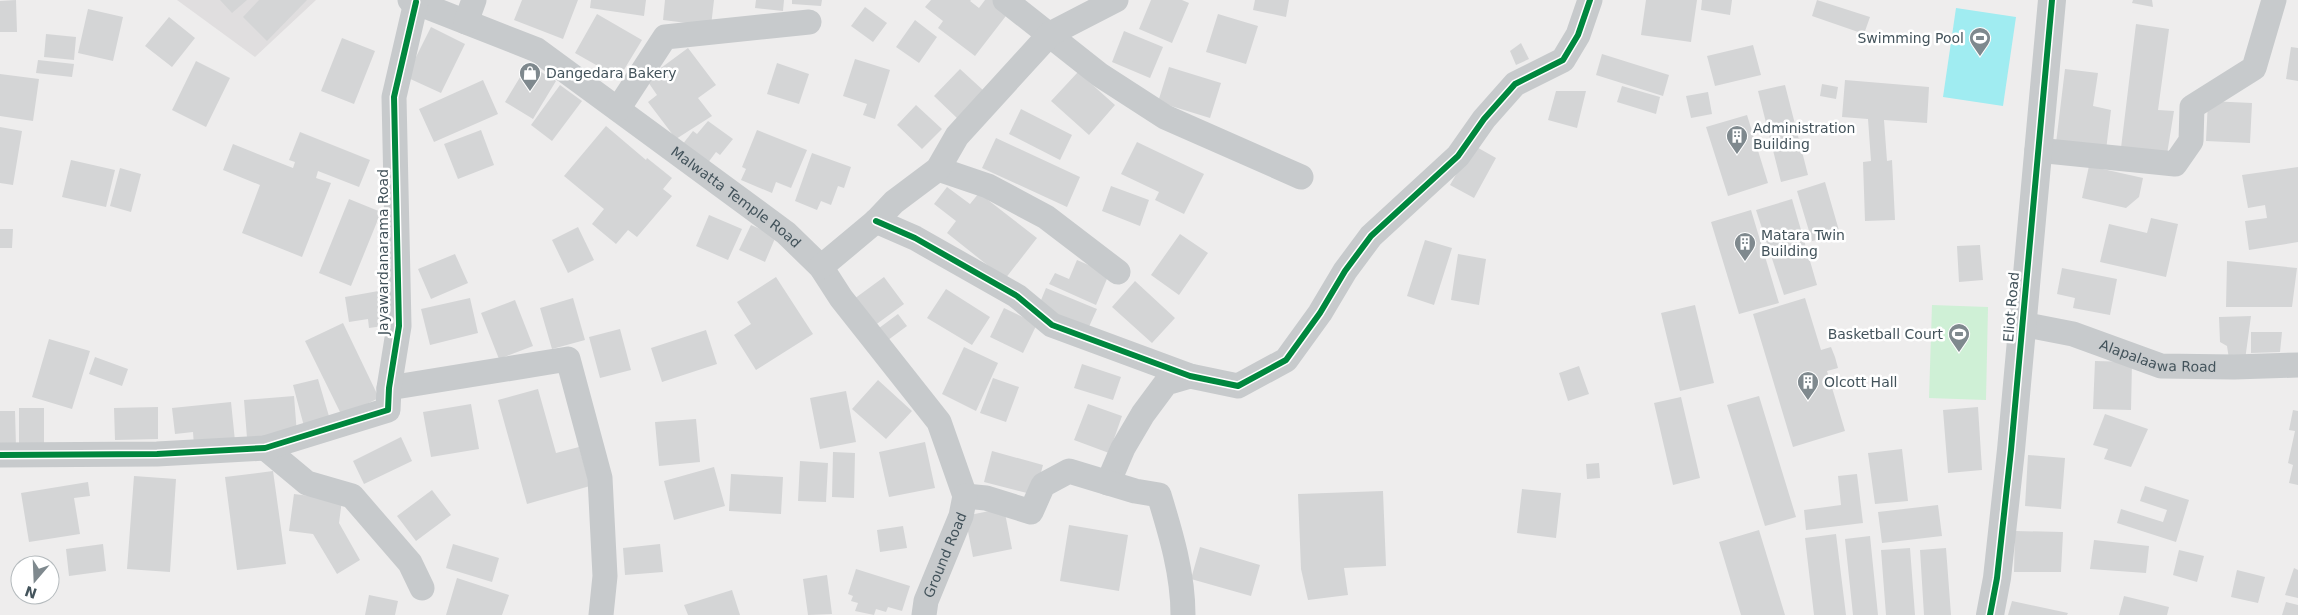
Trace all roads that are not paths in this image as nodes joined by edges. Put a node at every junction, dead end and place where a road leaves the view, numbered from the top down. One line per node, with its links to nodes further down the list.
1 (1005, 0): 9 (street)
2 (1116, 0): 9 (street)
3 (1590, 0): 19 (street)
4 (2052, 0): 11 (street, Eliot Road)
5 (2274, 0): 11 (street)
6 (413, 1): 7 (street, Malwatta Temple Road); 20 (street, Jayawardanarama Road)
7 (470, 11): 10 (street, Malwatta Temple Road)
8 (809, 22): 10 (street)
9 (1050, 34): 12 (street); 13 (street)
10 (618, 110): 15 (street, Malwatta Temple Road)
11 (2037, 150): 17 (street, Eliot Road)
12 (938, 169): 14 (street); 16 (street)
13 (1301, 177)
14 (876, 221): 15 (street); 19 (street)
15 (820, 267): 24 (street, Malwatta Temple Road)
16 (1118, 272)
17 (2022, 324): 18 (street, Alapalaawa Road); 29 (street, Eliot Road)
18 (2298, 365)
19 (1190, 376): 23 (street)
20 (389, 388): 21 (street, Jayawardanarama Road); 26 (street)
21 (265, 448): 22 (street, Jayawardanarama Road); 25 (street)
22 (0, 456)
23 (1108, 483): 24 (street); 28 (street)
24 (965, 496): 27 (street, Ground Road)
25 (422, 588)
26 (601, 615)
27 (924, 615)
28 (1183, 615)
29 (1990, 615)

